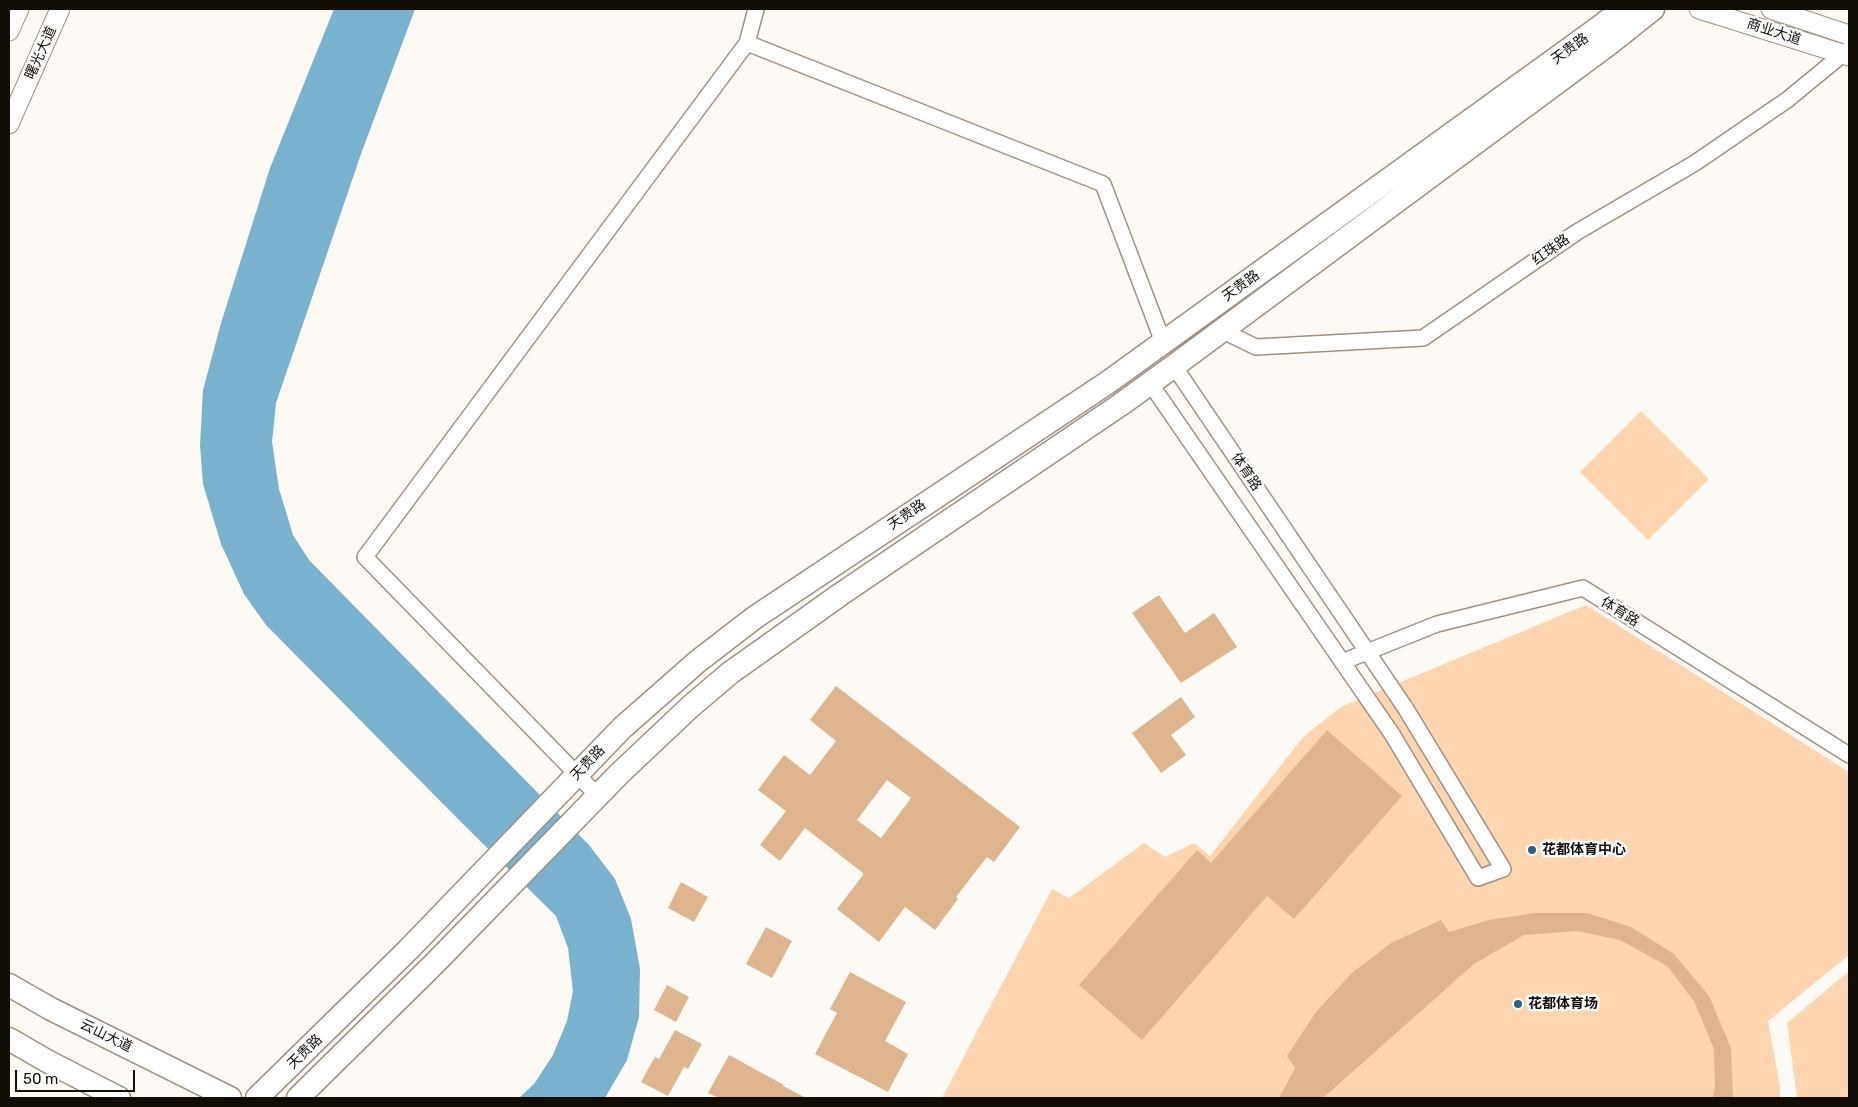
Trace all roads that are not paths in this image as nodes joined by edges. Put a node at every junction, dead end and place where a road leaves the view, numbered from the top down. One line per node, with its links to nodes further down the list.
1 (19, 9): 9 (street)
2 (60, 9): 13 (street, 曙光大道)
3 (756, 9): 11 (street)
4 (1623, 9): 8 (main road, 天贵路)
5 (1653, 9): 14 (main road, 天贵路)
6 (1700, 9): 12 (street, 商业大道)
7 (1771, 9): 10 (street, 商业大道)
8 (1601, 19): 15 (main road, 天贵路)
9 (9, 31)
10 (1849, 35)
11 (746, 43): 15 (street); 21 (street)
12 (1847, 53): 14 (street, 红珠路)
13 (9, 124)
14 (1223, 331): 16 (main road, 天贵路)
15 (1163, 342): 21 (main road, 天贵路)
16 (1174, 366): 17 (main road, 天贵路); 18 (street, 体育路)
17 (1150, 383): 19 (street, 体育路); 22 (main road, 天贵路)
18 (1367, 652): 19 (street, 体育路); 19 (street, 体育路); 20 (street, 体育路)
19 (1342, 662)
20 (1849, 755)
21 (576, 775): 22 (street); 27 (main road, 天贵路)
22 (598, 796): 28 (main road, 天贵路)
23 (9, 985): 26 (main road, 云山大道)
24 (9, 1039): 25 (main road)
25 (119, 1098)
26 (230, 1098)
27 (257, 1098)
28 (298, 1098)

